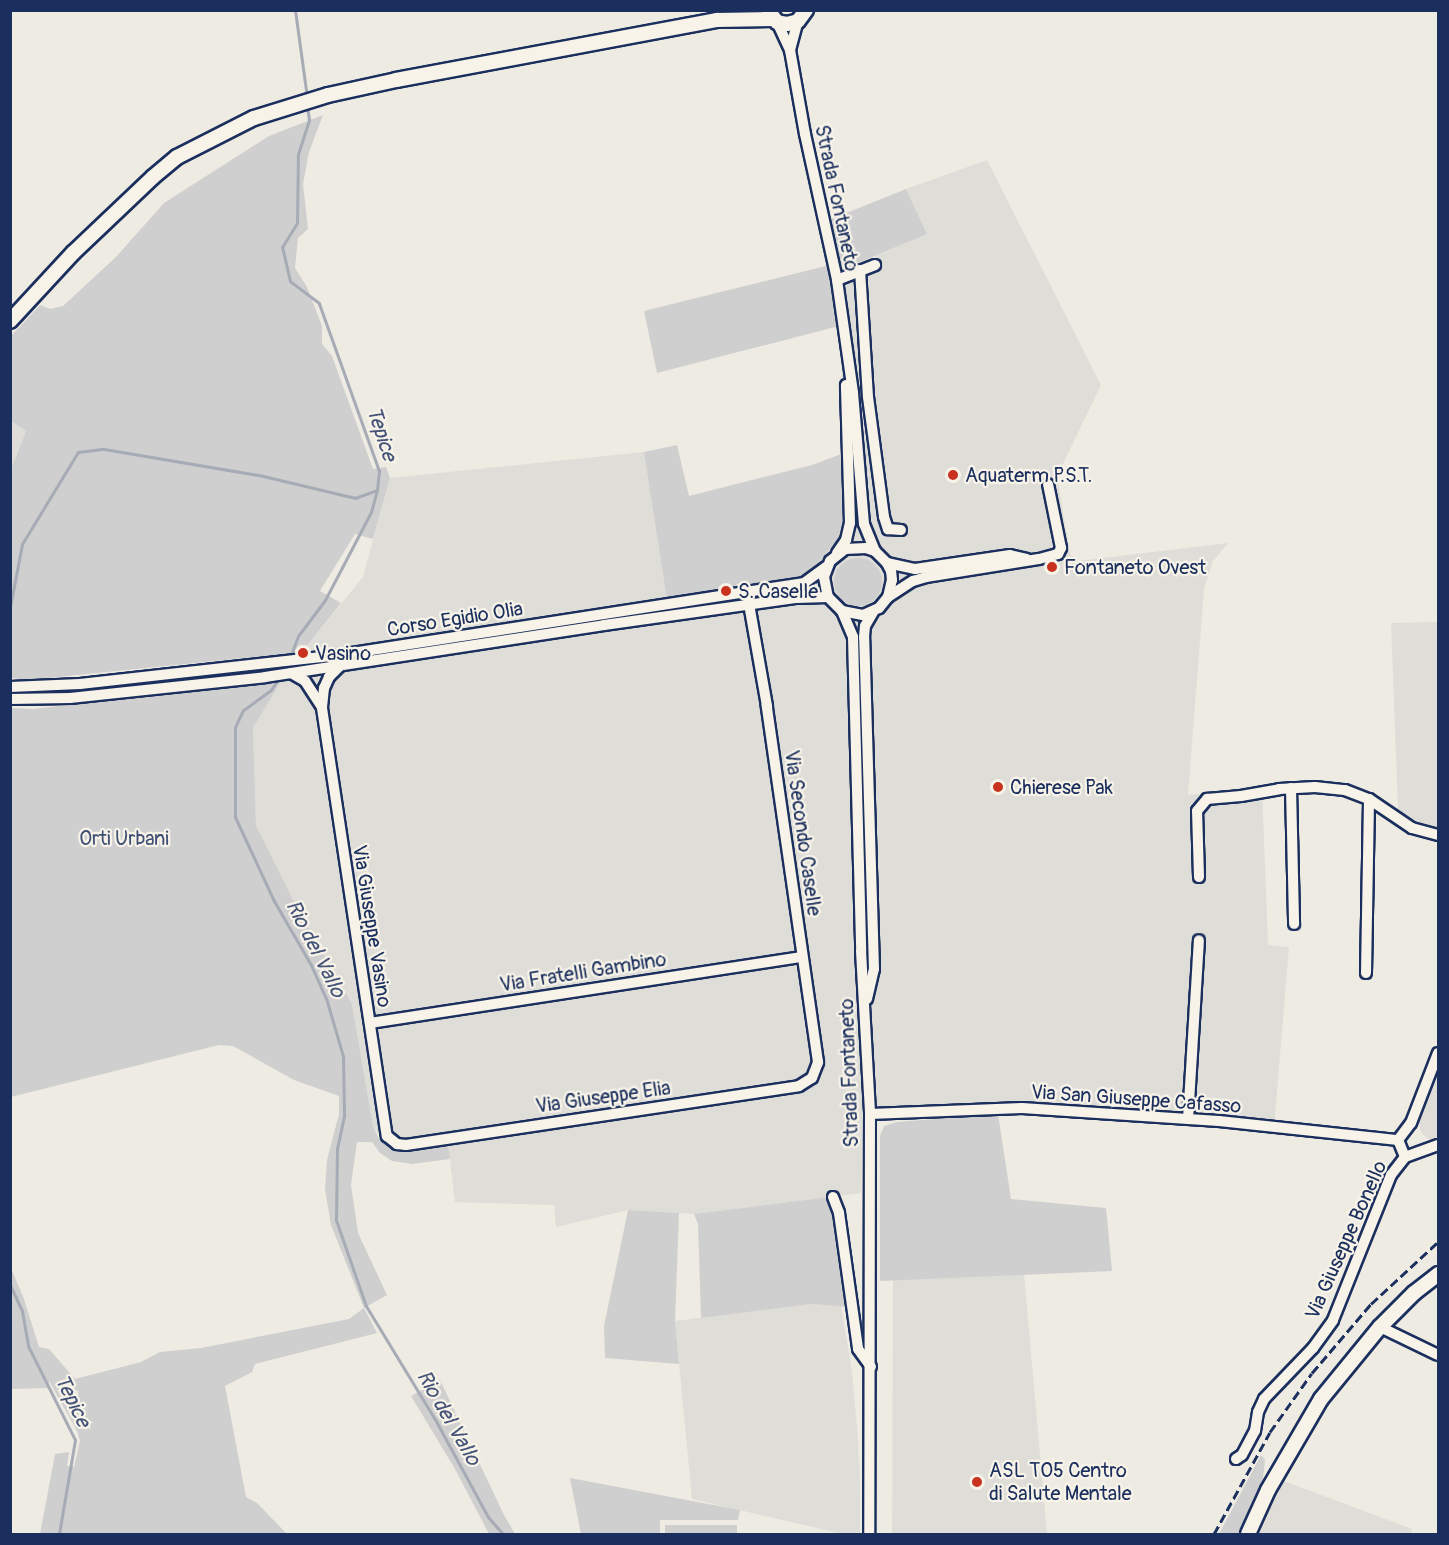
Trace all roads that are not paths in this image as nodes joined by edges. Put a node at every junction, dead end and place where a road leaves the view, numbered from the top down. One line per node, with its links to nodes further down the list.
1 (744, 10): 4 (main road)
2 (802, 16): 3 (main road); 5 (street, Strada Fontaneto)
3 (773, 17): 4 (main road); 5 (street, Strada Fontaneto)
4 (717, 20): 9 (main road)
5 (790, 50): 8 (street, Strada Fontaneto)
6 (875, 265): 7 (street)
7 (860, 270): 8 (street); 12 (street)
8 (837, 280): 10 (street, Strada Fontaneto)
9 (10, 321)
10 (847, 355): 13 (street); 14 (street)
11 (1048, 484): 15 (street)
12 (901, 530)
13 (875, 551): 14 (street); 16 (street)
14 (836, 555): 17 (street)
15 (1030, 560): 16 (street); 20 (street)
16 (887, 563): 20 (street)
17 (827, 567): 18 (street, Corso Egidio Olia); 19 (street)
18 (747, 592): 21 (street, Via Secondo Caselle); 26 (street, Corso Egidio Olia)
19 (828, 597): 21 (street, Corso Egidio Olia); 22 (street, Strada Fontaneto)
20 (888, 597): 23 (street)
21 (750, 605): 24 (street, Corso Egidio Olia); 35 (street, Via Secondo Caselle)
22 (842, 612): 23 (street); 37 (street, Strada Fontaneto)
23 (873, 612): 37 (street)
24 (341, 665): 25 (street, Corso Egidio Olia); 28 (street, Via Giuseppe Vasino)
25 (291, 673): 27 (street, Corso Egidio Olia); 28 (street, Via Giuseppe Vasino)
26 (10, 687)
27 (10, 699)
28 (322, 708): 38 (street, Via Giuseppe Vasino)
29 (1291, 788): 30 (street); 32 (street); 33 (street)
30 (1369, 799): 31 (street); 36 (street)
31 (1438, 835)
32 (1199, 877)
33 (1294, 924)
34 (1199, 940): 42 (street)
35 (802, 957): 38 (street, Via Fratelli Gambino); 40 (street, Via Secondo Caselle)
36 (1366, 973)
37 (864, 1007): 41 (street, Strada Fontaneto)
38 (370, 1023): 44 (street, Via Giuseppe Vasino)
39 (1438, 1053): 43 (street, Via Giuseppe Bonello)
40 (812, 1078): 44 (street, Via Giuseppe Elia)
41 (870, 1114): 42 (street, Via San Giuseppe Cafasso); 51 (street, Strada Fontaneto)
42 (1188, 1119): 43 (street, Via San Giuseppe Cafasso)
43 (1398, 1140): 46 (street, Via Giuseppe Bonello)
44 (397, 1144)
45 (1438, 1145): 46 (street)
46 (1405, 1157): 52 (street, Via Giuseppe Bonello)
47 (833, 1197): 51 (street)
48 (1438, 1274): 49 (main road)
49 (1380, 1327): 50 (street); 54 (main road)
50 (1438, 1355)
51 (871, 1367): 53 (street, Strada Fontaneto)
52 (1236, 1459)
53 (869, 1534)
54 (1248, 1534)

